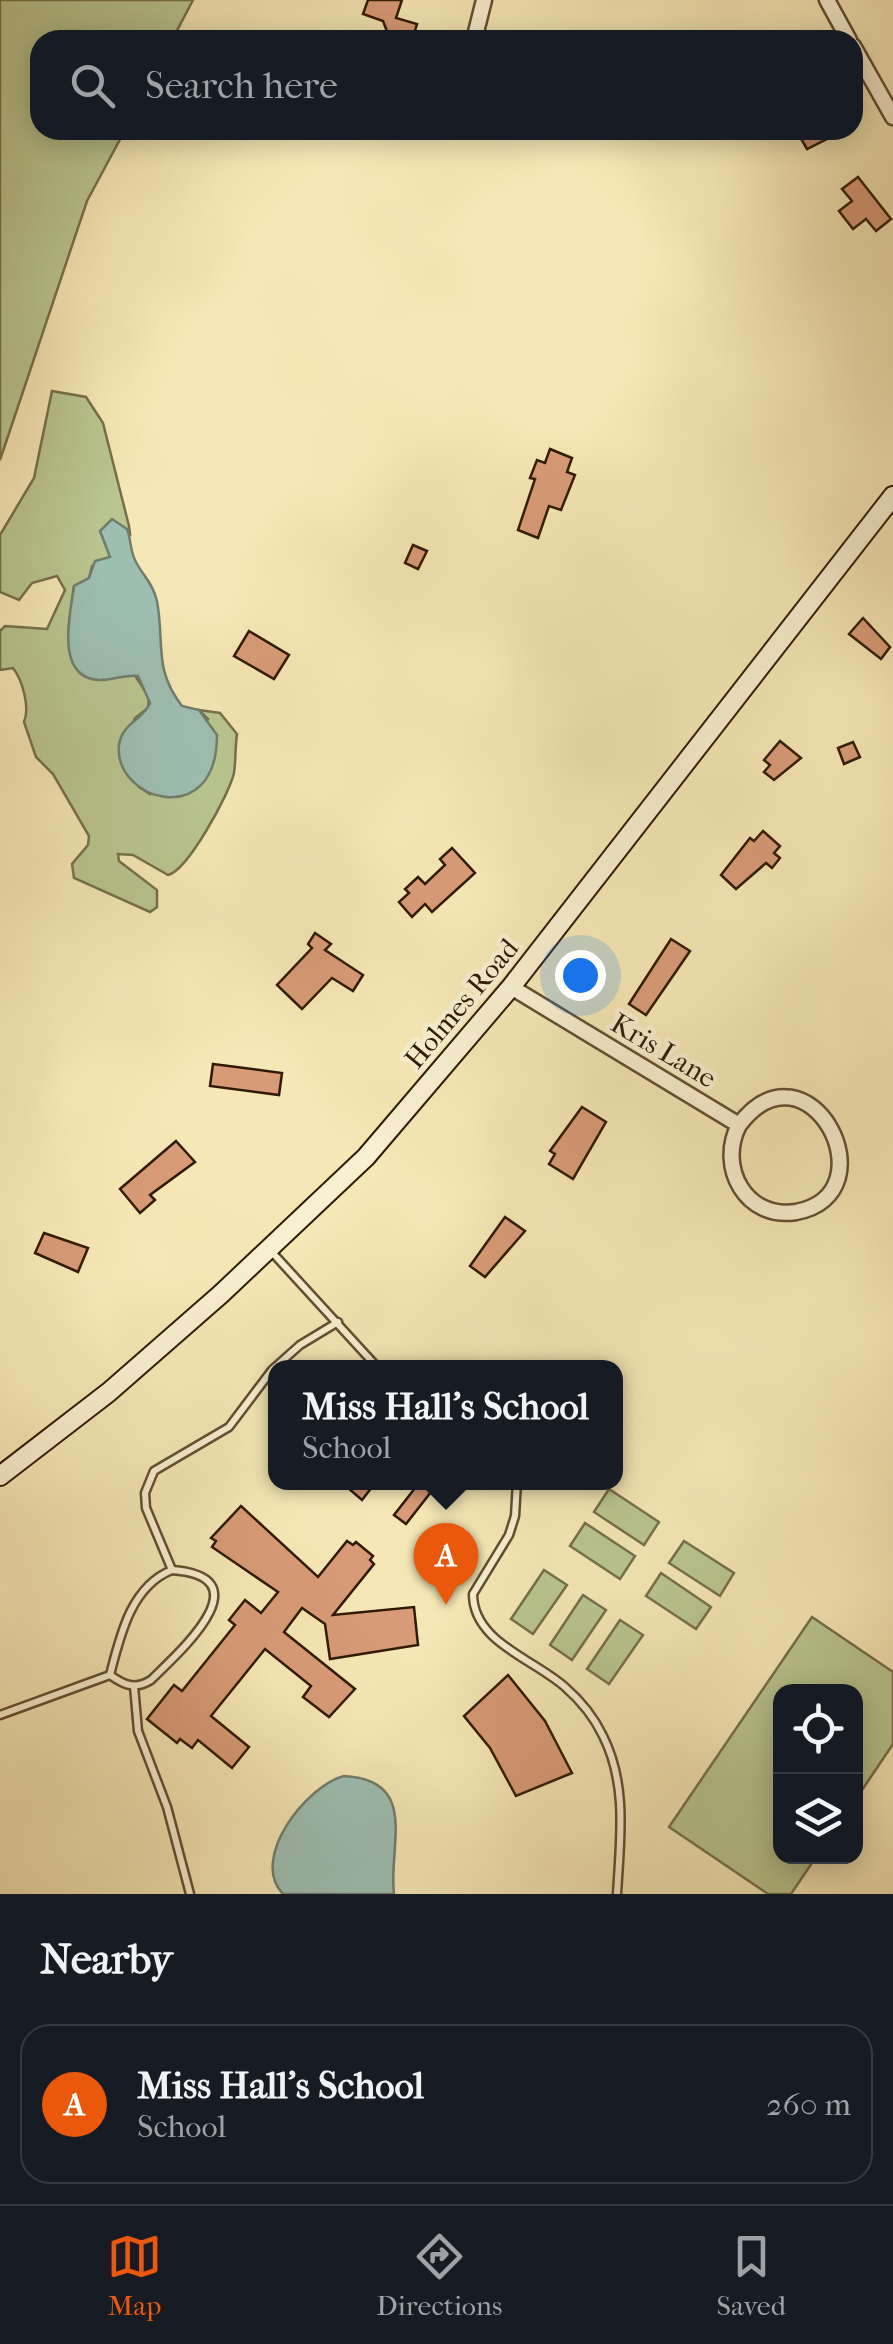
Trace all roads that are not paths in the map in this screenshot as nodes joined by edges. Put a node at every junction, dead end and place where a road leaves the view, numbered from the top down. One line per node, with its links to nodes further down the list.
1 (484, 0): 3 (street)
2 (827, 0): 4 (street)
3 (476, 30)
4 (844, 30)
5 (863, 64): 6 (street)
6 (893, 117)
7 (893, 496): 8 (street, Holmes Road)
8 (511, 988): 9 (street, Kris Lane); 10 (street, Holmes Road)
9 (739, 1125): 9 (street)
10 (270, 1249): 11 (lane); 15 (street, Holmes Road)
11 (338, 1322): 12 (lane); 13 (lane)
12 (283, 1360)
13 (371, 1360)
14 (268, 1375): 17 (lane)
15 (0, 1476)
16 (517, 1490): 22 (lane)
17 (172, 1570): 18 (lane); 19 (lane)
18 (110, 1675): 19 (lane); 20 (lane)
19 (134, 1686): 21 (lane)
20 (0, 1715)
21 (190, 1894)
22 (617, 1894)

